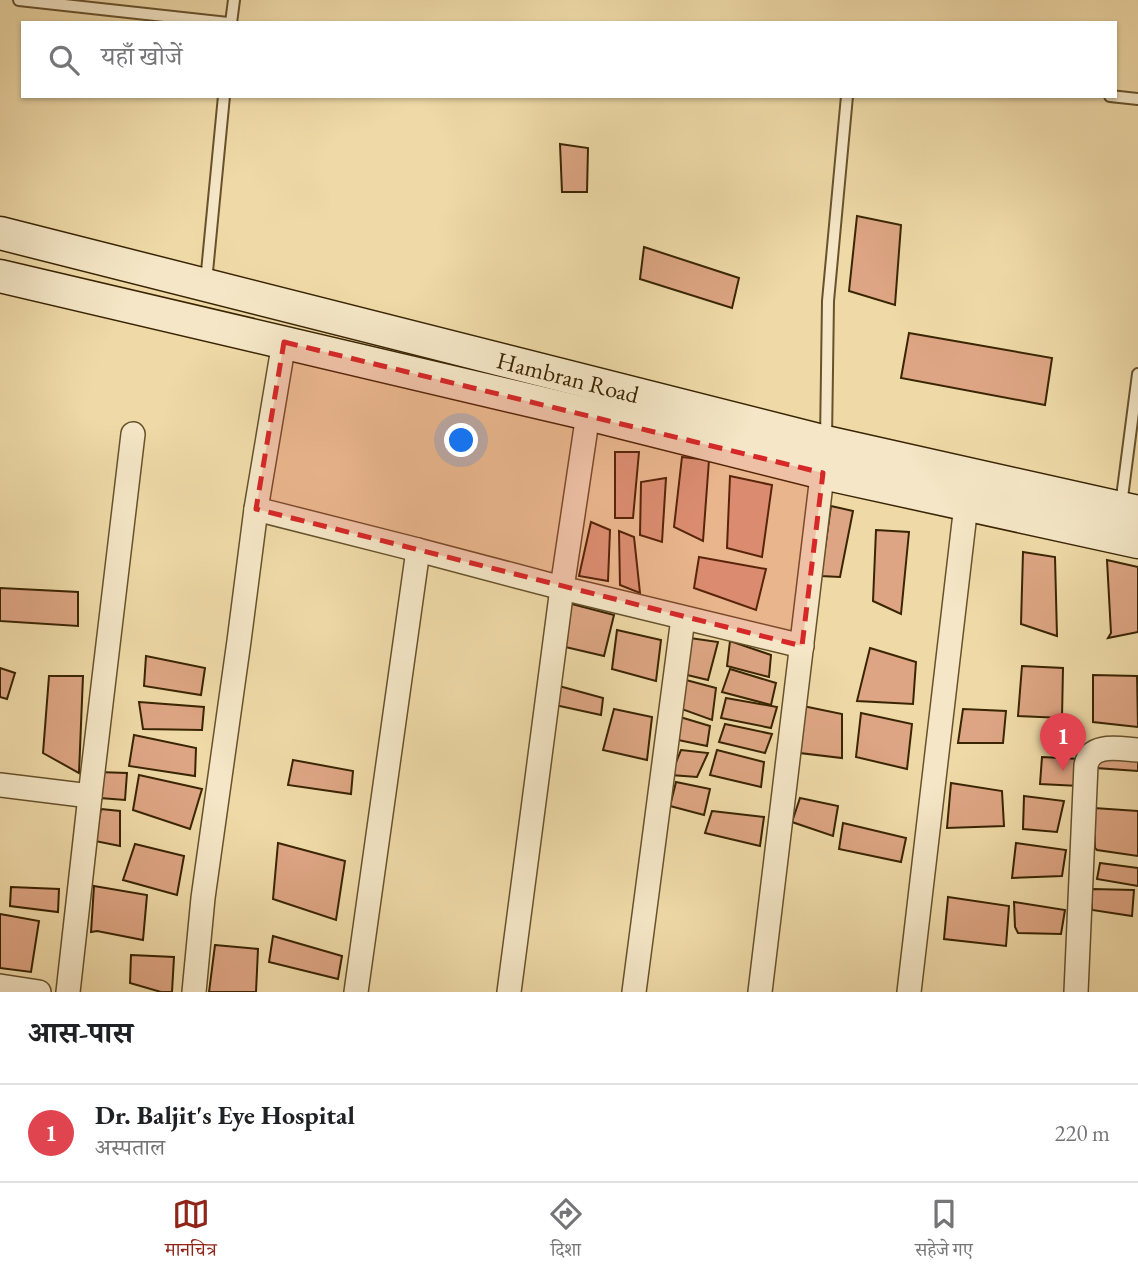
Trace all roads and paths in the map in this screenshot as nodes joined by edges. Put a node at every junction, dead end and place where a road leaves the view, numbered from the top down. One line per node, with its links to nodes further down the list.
1 (19, 0): 3 (lane)
2 (234, 0): 4 (lane)
3 (212, 21)
4 (230, 21)
5 (1117, 97): 8 (lane)
6 (224, 98): 11 (lane)
7 (847, 98): 16 (lane)
8 (1138, 99)
9 (0, 233): 11 (main road, Hambran Road)
10 (0, 276): 12 (main road, Hambran Road)
11 (205, 285): 16 (main road, Hambran Road)
12 (284, 342): 14 (main road, Hambran Road); 19 (street)
13 (1138, 374): 20 (lane)
14 (588, 414): 17 (main road, Hambran Road); 22 (street)
15 (133, 434): 27 (street)
16 (826, 442): 17 (street); 20 (main road, Hambran Road)
17 (823, 473): 18 (main road, Hambran Road); 24 (street)
18 (966, 505): 20 (main road, Hambran Road); 36 (street)
19 (256, 509): 21 (street); 31 (street)
20 (1128, 524)
21 (418, 550): 22 (street); 32 (street)
22 (562, 588): 23 (street); 33 (street)
23 (683, 618): 24 (street); 34 (street)
24 (802, 646): 35 (street)
25 (1138, 750): 37 (street)
26 (0, 785): 27 (street)
27 (90, 796): 30 (street)
28 (0, 986): 29 (street)
29 (39, 992)
30 (68, 992)
31 (194, 992)
32 (356, 992)
33 (509, 992)
34 (634, 992)
35 (760, 992)
36 (909, 992)
37 (1076, 992)

